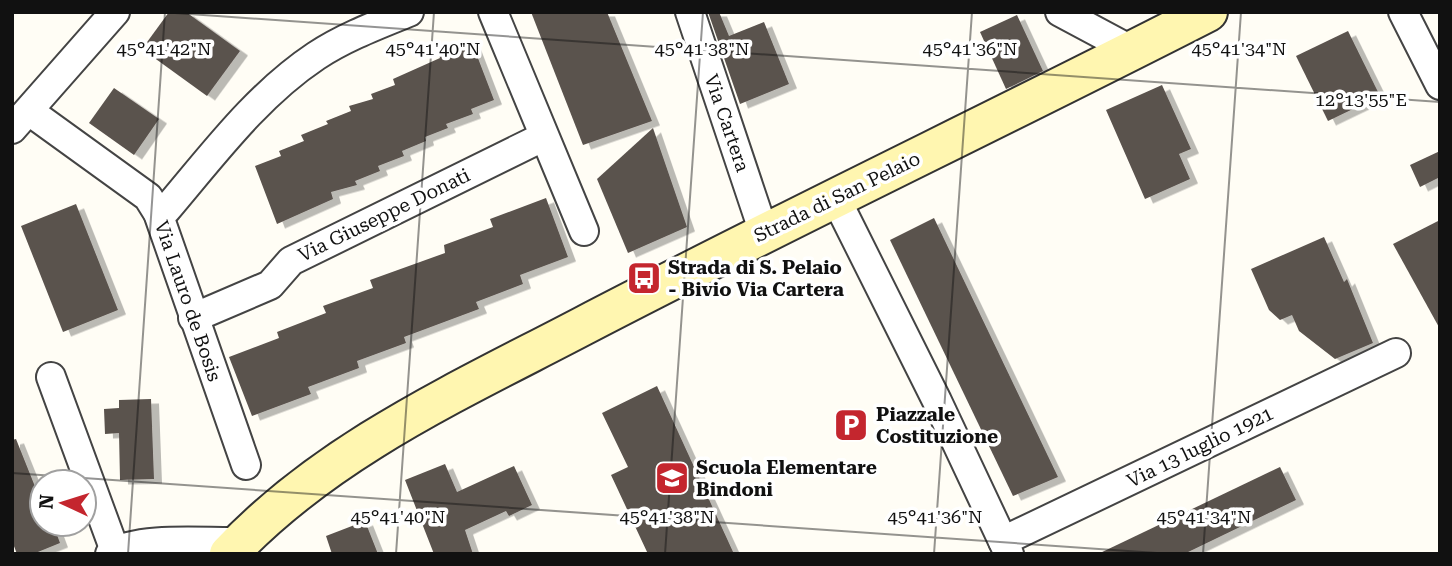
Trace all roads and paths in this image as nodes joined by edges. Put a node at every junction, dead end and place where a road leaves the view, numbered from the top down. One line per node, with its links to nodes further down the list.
1 (115, 12): 10 (street)
2 (409, 12): 13 (street)
3 (493, 12): 11 (street)
4 (690, 12): 15 (street, Via Cartera)
5 (1060, 12): 8 (street)
6 (1208, 12): 8 (main road, Strada di San Pelaio)
7 (1403, 12): 9 (street)
8 (1133, 51): 12 (main road, Strada di San Pelaio)
9 (1440, 85)
10 (21, 120): 13 (street, Via Lauro de Bosis)
11 (543, 137): 14 (street); 16 (street, Via Giuseppe Donati)
12 (836, 199): 15 (main road, Strada di San Pelaio); 20 (street)
13 (158, 213): 16 (street, Via Lauro de Bosis)
14 (584, 232)
15 (764, 233): 21 (main road, Strada di San Pelaio)
16 (193, 318): 19 (street, Via Lauro de Bosis)
17 (1396, 353): 20 (street, Via 13 luglio 1921)
18 (51, 377): 22 (street)
19 (246, 465)
20 (1006, 547)
21 (234, 548): 22 (street)
22 (112, 552)

